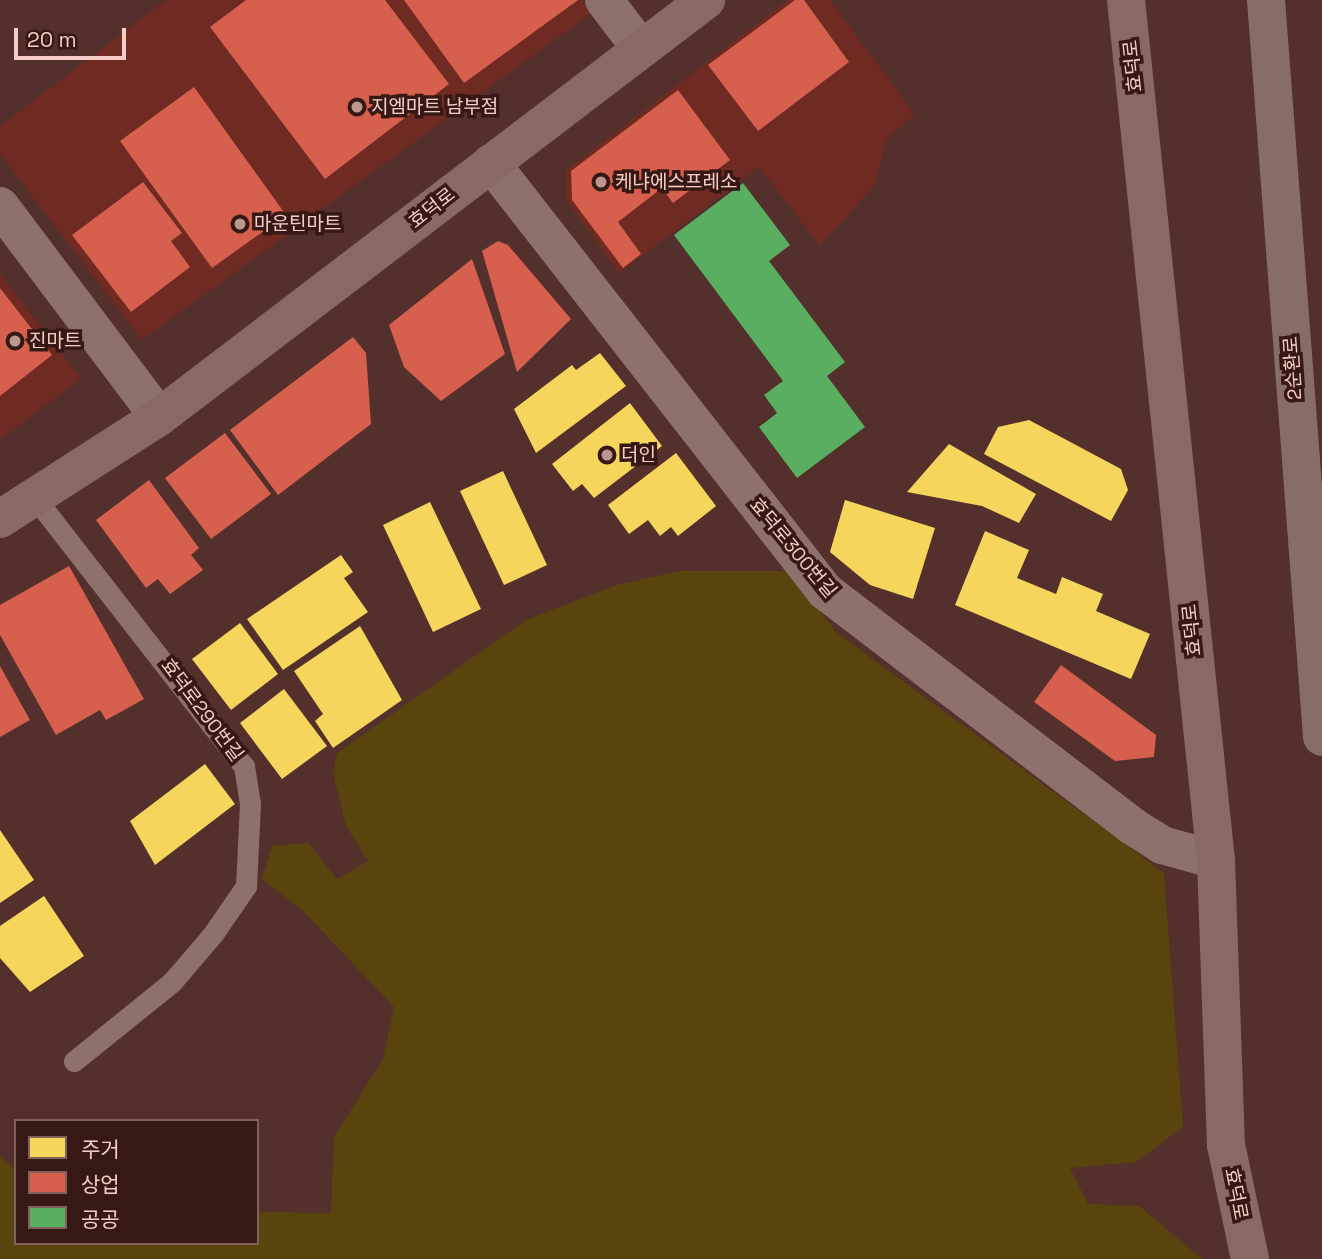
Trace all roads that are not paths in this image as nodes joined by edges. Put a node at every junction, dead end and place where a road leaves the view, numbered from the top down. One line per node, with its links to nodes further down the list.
1 (604, 0): 5 (street)
2 (706, 0): 5 (street, 효덕로)
3 (1126, 0): 12 (street, 효덕로)
4 (1266, 0): 11 (highway, 2순환로)
5 (641, 49): 6 (street, 효덕로)
6 (491, 163): 8 (street, 효덕로); 12 (street, 효덕로300번길)
7 (0, 206): 8 (street)
8 (159, 417): 9 (street, 효덕로)
9 (35, 498): 10 (street, 효덕로); 13 (lane, 효덕로290번길)
10 (0, 519)
11 (1322, 737)
12 (1216, 860): 14 (street, 효덕로)
13 (74, 1061)
14 (1250, 1259)

